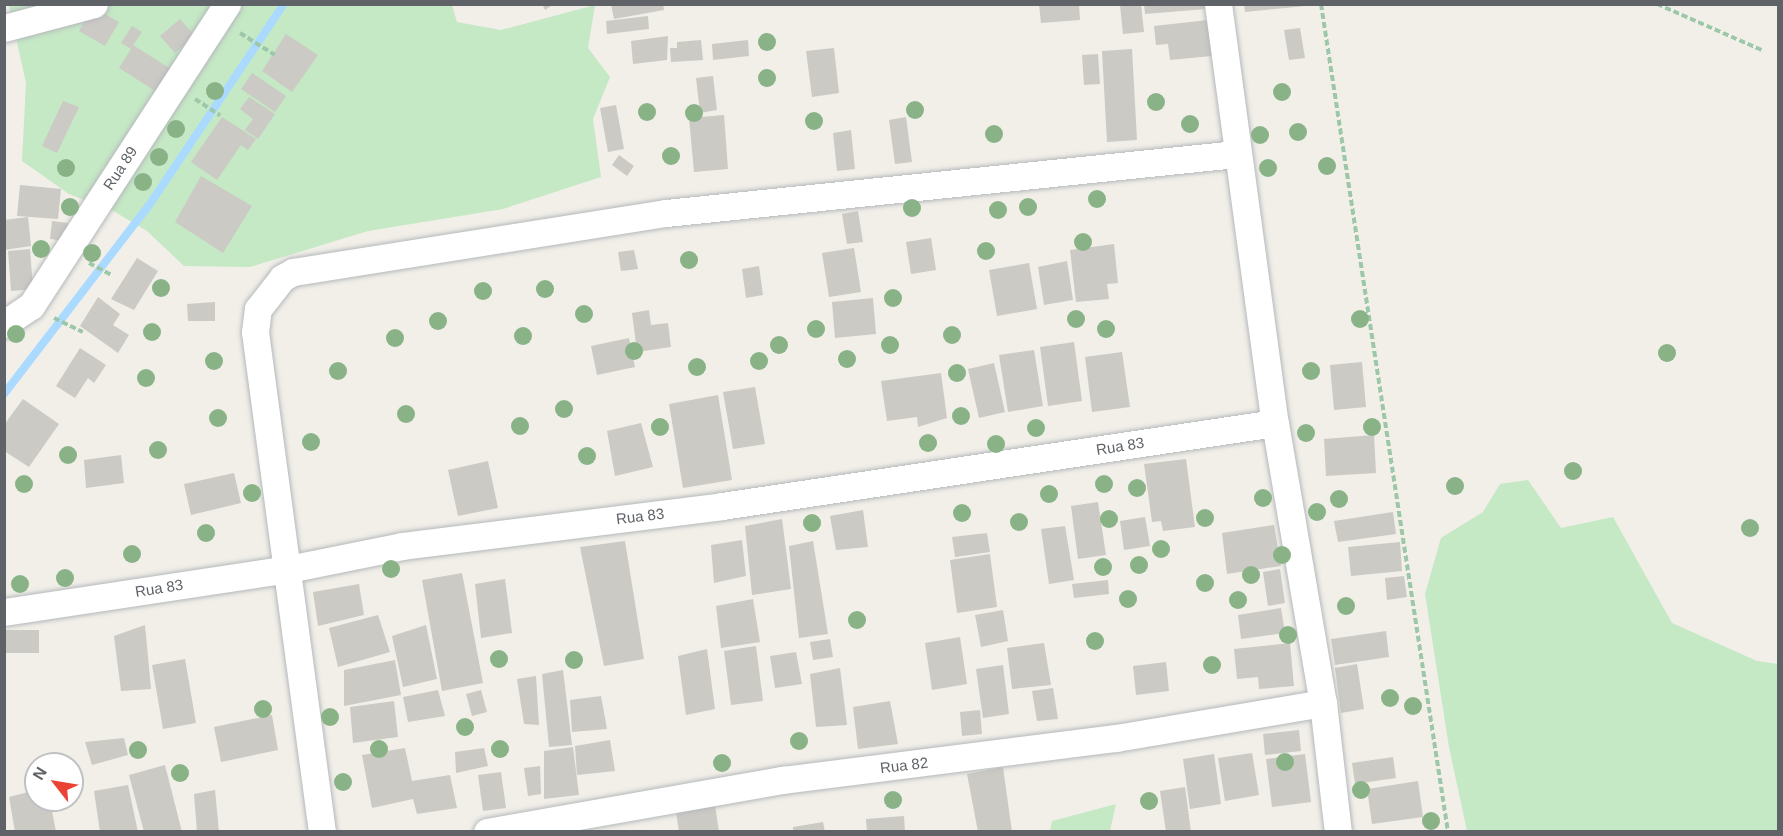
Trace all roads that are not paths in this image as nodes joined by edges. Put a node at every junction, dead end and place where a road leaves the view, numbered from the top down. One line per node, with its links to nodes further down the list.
1 (94, 4): 4 (street)
2 (227, 4): 6 (street, Rua 89)
3 (1218, 4): 5 (street)
4 (4, 28)
5 (1236, 154): 7 (street); 8 (street)
6 (4, 324)
7 (1275, 423): 8 (street, Rua 83); 10 (street)
8 (288, 569): 9 (street, Rua 83); 11 (street)
9 (4, 612)
10 (1323, 703): 12 (street, Rua 82); 13 (street)
11 (322, 831)
12 (487, 831)
13 (1338, 831)

